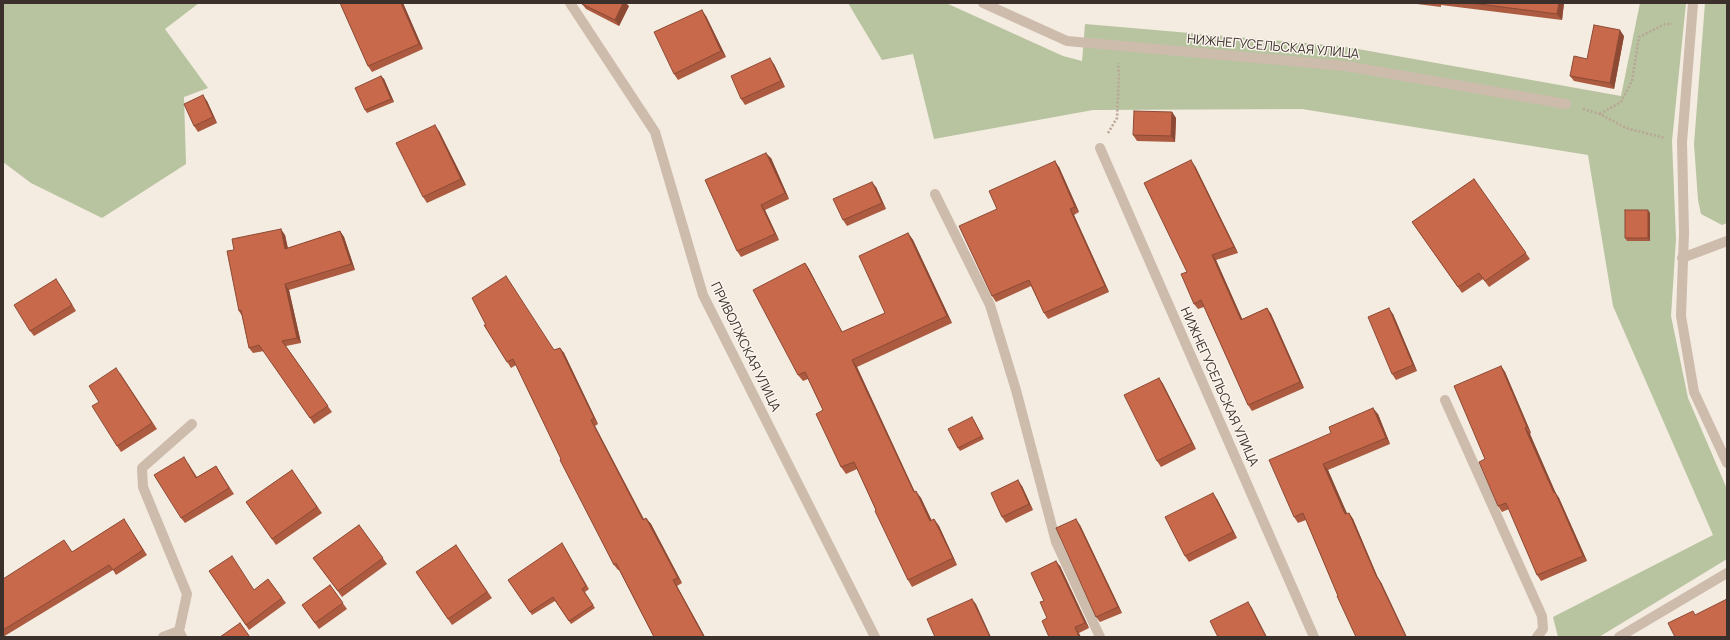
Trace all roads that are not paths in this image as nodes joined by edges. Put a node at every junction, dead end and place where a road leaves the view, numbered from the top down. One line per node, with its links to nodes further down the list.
1 (570, 3): 15 (street, ПРИВОЛЖСКАЯ УЛИЦА)
2 (983, 3): 4 (street, НИЖНЕГУСЕЛЬСКАЯ УЛИЦА)
3 (1693, 3): 8 (street)
4 (1566, 104)
5 (1100, 148): 17 (street, НИЖНЕГУСЕЛЬСКАЯ УЛИЦА)
6 (935, 194): 16 (street)
7 (1727, 241): 8 (street)
8 (1682, 258): 11 (street)
9 (1445, 400): 18 (street)
10 (192, 424): 13 (street)
11 (1727, 463)
12 (1727, 573): 19 (street)
13 (180, 634): 14 (street)
14 (163, 637)
15 (875, 637)
16 (1100, 637)
17 (1314, 637)
18 (1537, 637)
19 (1619, 637)

